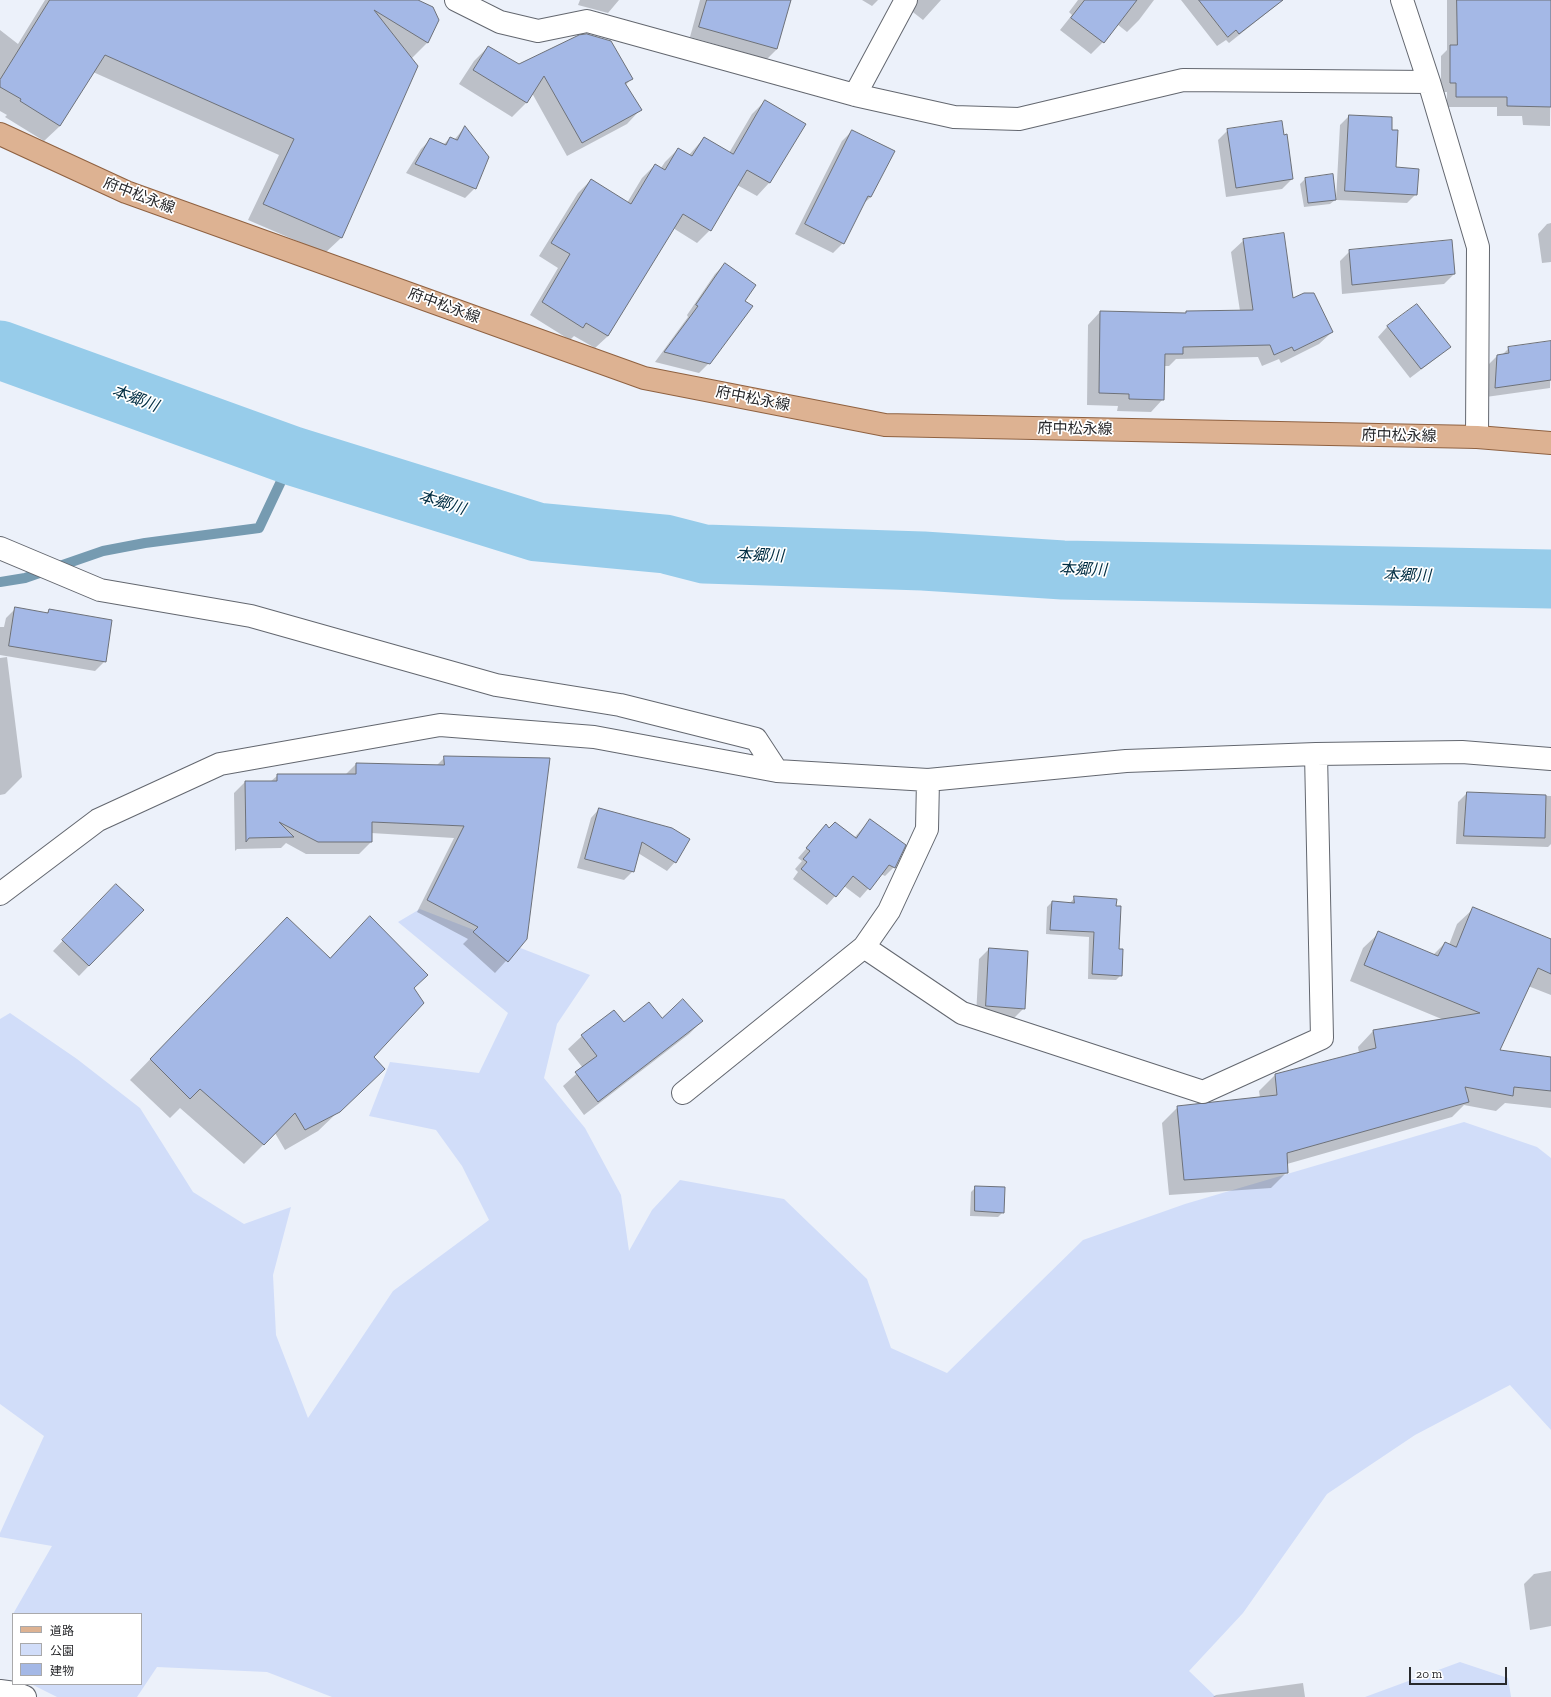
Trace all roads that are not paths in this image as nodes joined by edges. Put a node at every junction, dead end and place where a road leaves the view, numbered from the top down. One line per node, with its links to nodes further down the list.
1 (456, 0): 5 (street)
2 (906, 0): 5 (street)
3 (1402, 0): 4 (street)
4 (1429, 82): 5 (street); 7 (street)
5 (855, 95)
6 (0, 134): 7 (main road, 府中松永線)
7 (1477, 437): 8 (main road, 府中松永線)
8 (1551, 443)
9 (0, 548): 12 (street)
10 (1316, 754): 11 (street); 13 (street); 15 (street)
11 (1551, 759)
12 (776, 771): 13 (street); 14 (street)
13 (928, 780): 15 (street)
14 (0, 894)
15 (864, 946): 16 (street)
16 (683, 1093)
17 (0, 1691): 18 (street)
18 (25, 1697)

